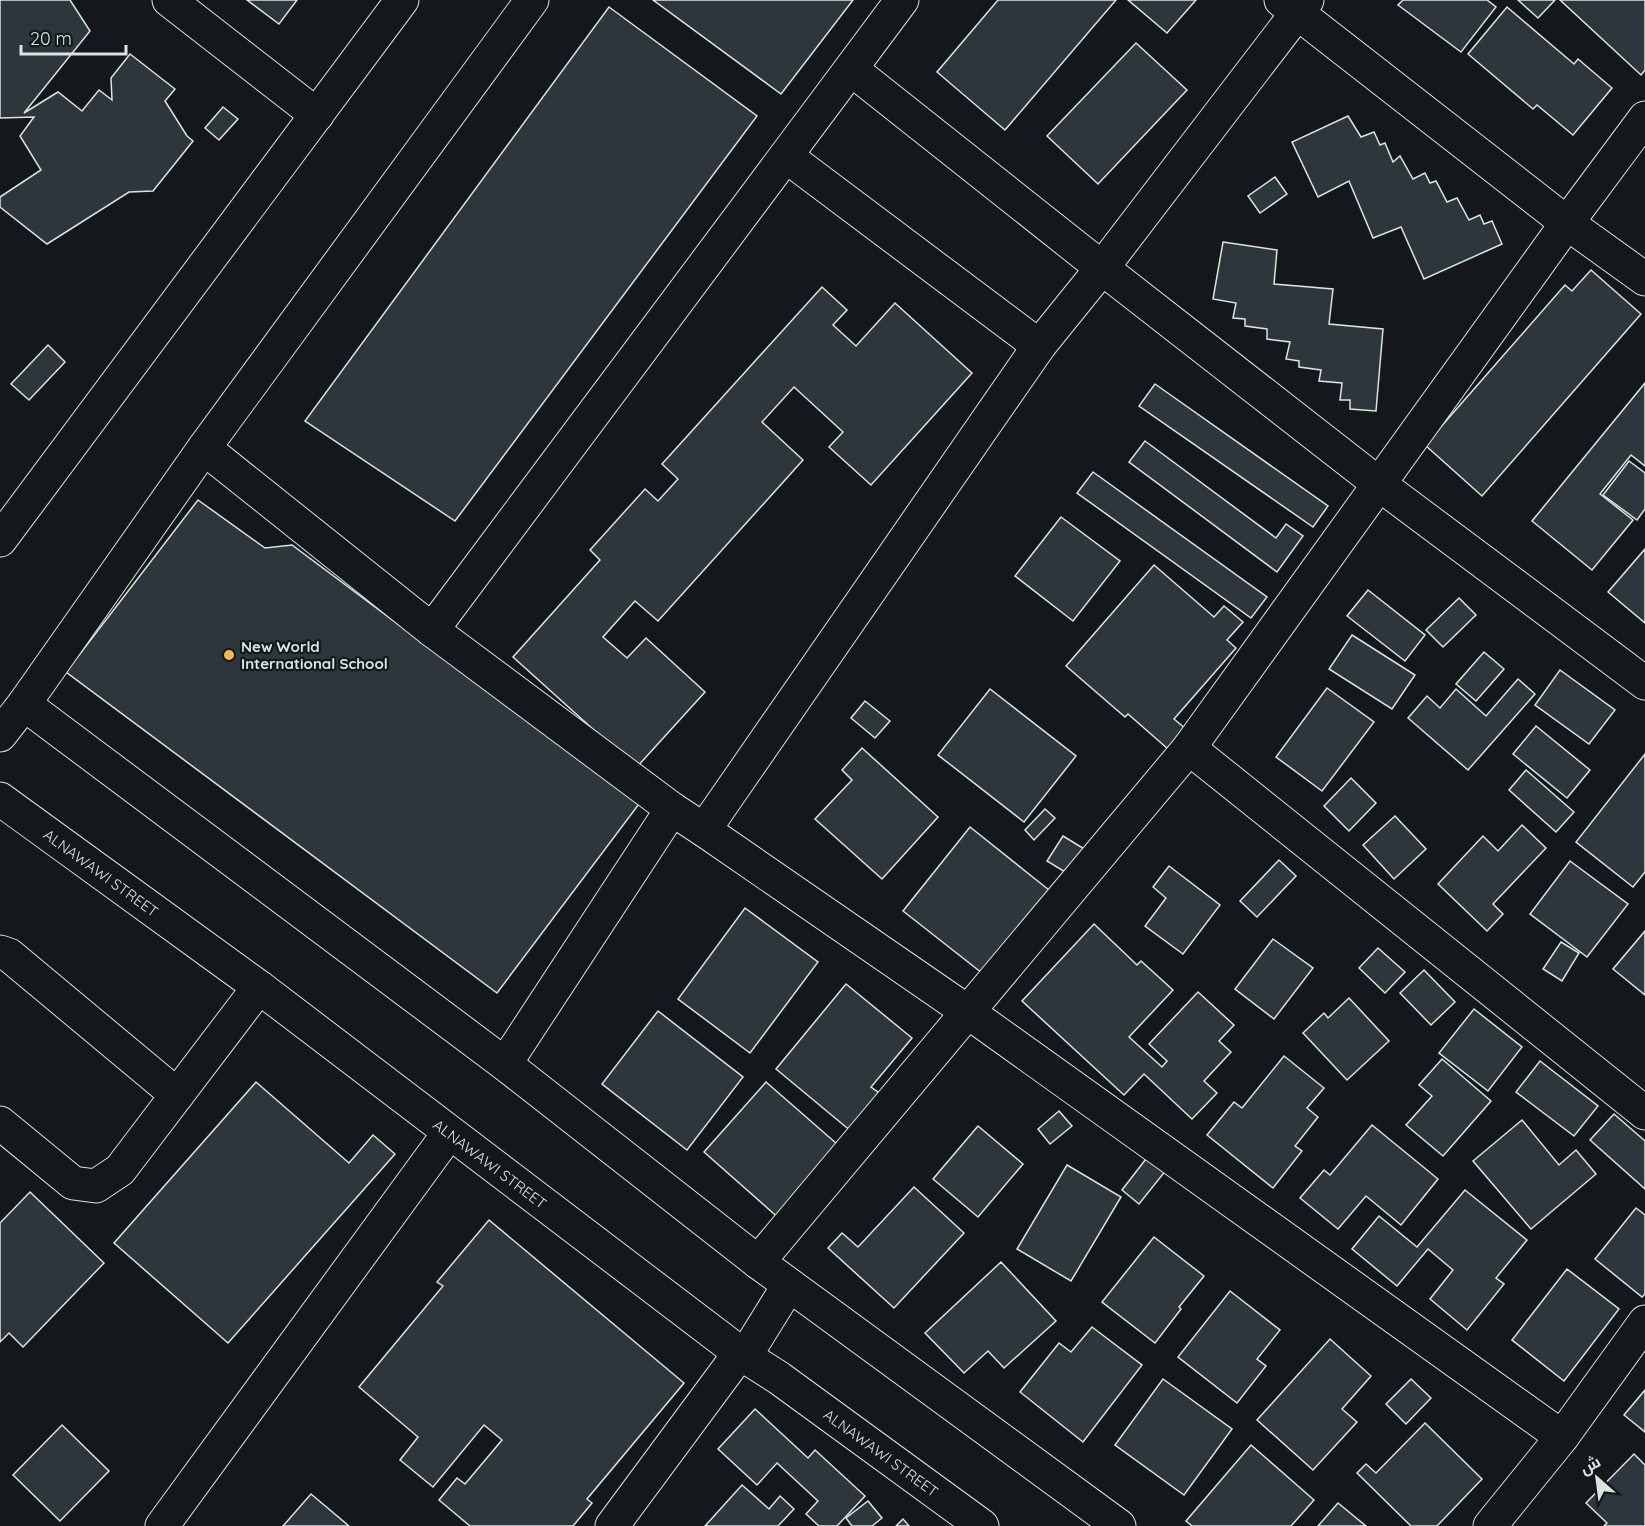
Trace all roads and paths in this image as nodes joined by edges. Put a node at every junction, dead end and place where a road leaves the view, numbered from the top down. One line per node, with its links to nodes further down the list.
1 (169, 0): 7 (street)
2 (402, 0): 7 (street)
3 (532, 0): 14 (street)
4 (902, 0): 6 (street)
5 (1295, 4): 10 (street); 11 (street)
6 (851, 69): 9 (street); 11 (street)
7 (317, 115): 16 (street)
8 (1645, 118): 10 (street)
9 (786, 156): 13 (street); 17 (street)
10 (1567, 223): 12 (street); 15 (street)
11 (1102, 268): 13 (street); 15 (street)
12 (1645, 279)
13 (1039, 346): 24 (street)
14 (204, 448): 17 (street); 19 (street)
15 (1379, 484): 18 (street); 21 (street)
16 (0, 540)
17 (432, 630): 23 (street)
18 (1645, 683)
19 (24, 704): 20 (street); 28 (street)
20 (0, 735)
21 (1189, 748): 27 (street); 30 (street)
22 (0, 799): 26 (street, ALNAWAWI STREET)
23 (672, 809): 24 (street); 28 (street)
24 (705, 830): 27 (street)
25 (0, 952): 29 (street)
26 (259, 987): 29 (street); 32 (street, ALNAWAWI STREET)
27 (968, 1012): 33 (street); 37 (street)
28 (505, 1064): 33 (street)
29 (177, 1095): 31 (street)
30 (1645, 1113)
31 (0, 1123)
32 (449, 1133): 36 (street, ALNAWAWI STREET); 38 (street)
33 (758, 1262): 34 (street)
34 (789, 1285): 36 (street); 41 (street)
35 (1645, 1322): 37 (street)
36 (743, 1354): 39 (street); 40 (street, ALNAWAWI STREET)
37 (1562, 1437): 42 (street)
38 (162, 1526)
39 (612, 1526)
40 (982, 1526)
41 (1119, 1526)
42 (1490, 1526)

